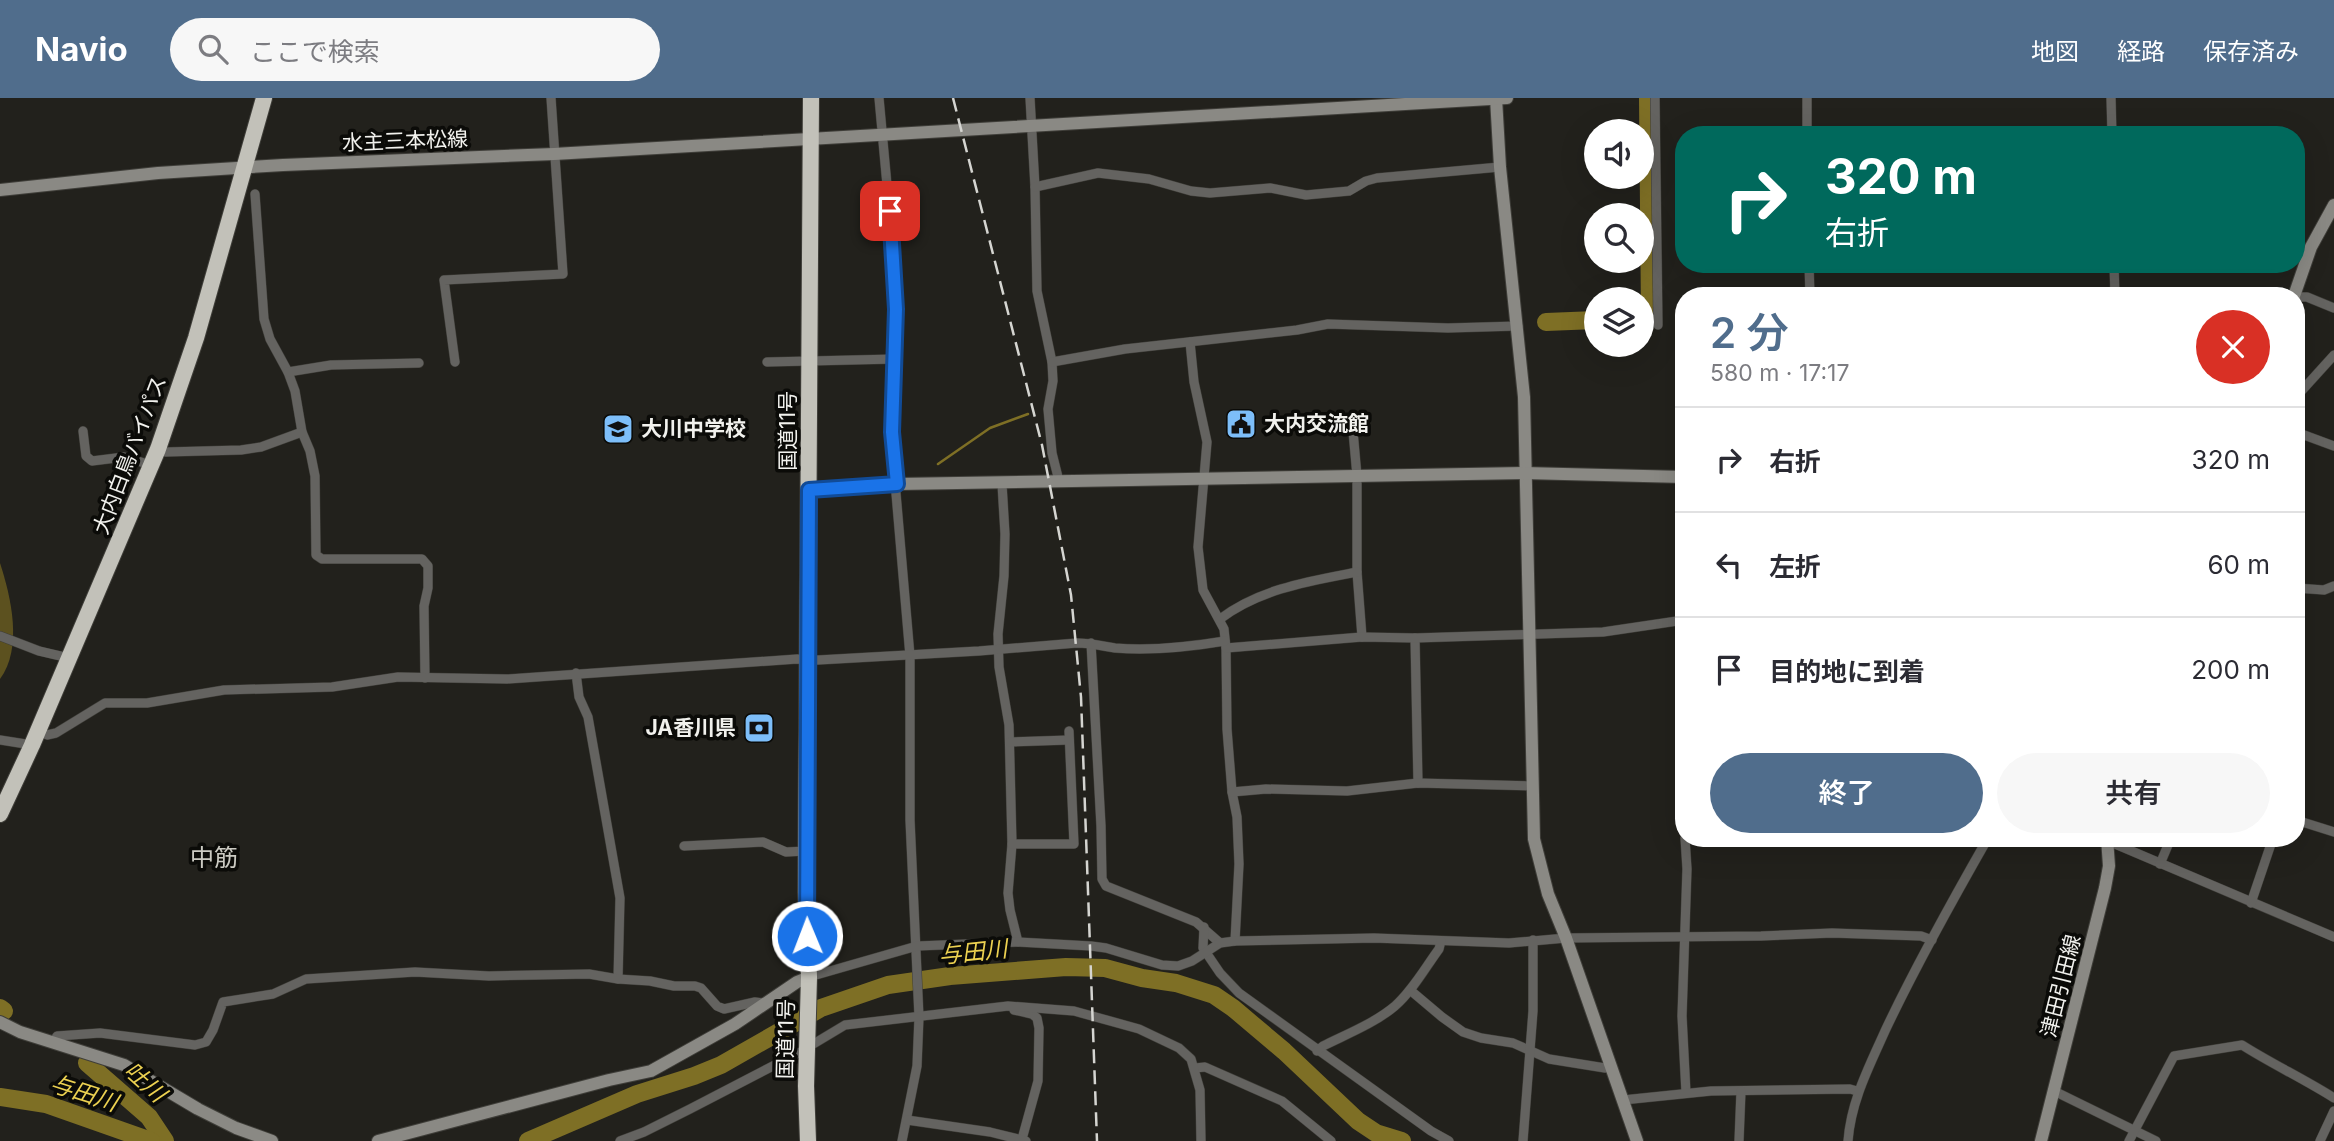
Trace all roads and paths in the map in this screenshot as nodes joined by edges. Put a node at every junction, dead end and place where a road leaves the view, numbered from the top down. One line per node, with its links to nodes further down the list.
1 (264, 98): 18 (highway, 大内白鳥バイパス)
2 (551, 98): 16 (street)
3 (811, 98): 15 (highway, 国道11号)
4 (879, 98): 14 (street)
5 (1030, 98): 11 (street)
6 (1496, 98): 7 (street, 水主三本松線); 11 (street, 水主三本松線); 17 (street)
7 (1507, 98)
8 (1655, 98): 26 (street)
9 (1807, 98): 12 (street)
10 (2111, 98): 13 (street)
11 (1031, 125): 14 (street, 水主三本松線); 19 (street)
12 (1807, 126)
13 (2112, 126)
14 (882, 136): 15 (street, 水主三本松線); 31 (street)
15 (811, 138): 16 (street, 水主三本松線); 30 (highway, 国道11号)
16 (555, 154): 18 (street, 水主三本松線); 32 (street)
17 (1500, 167): 19 (street); 27 (street)
18 (243, 168): 20 (street, 水主三本松線); 43 (highway, 大内白鳥バイパス)
19 (1035, 187): 34 (street)
20 (0, 190)
21 (255, 194): 36 (street)
22 (2334, 205): 23 (street)
23 (2305, 265)
24 (2305, 297): 25 (street)
25 (2334, 308)
26 (1658, 325)
27 (1518, 326): 28 (street); 45 (street)
28 (1190, 342): 34 (street); 48 (street)
29 (2334, 355): 37 (street)
30 (808, 359): 31 (street); 33 (street); 52 (highway, 国道11号)
31 (895, 359): 50 (street)
32 (454, 362)
33 (767, 362)
34 (1052, 362): 49 (street)
35 (419, 363): 36 (street)
36 (288, 372): 40 (street)
37 (2305, 387)
38 (83, 430): 44 (street)
39 (1353, 431): 46 (street)
40 (302, 432): 43 (street); 69 (street)
41 (2305, 435): 42 (street)
42 (2334, 446)
43 (158, 449): 44 (highway, 大内白鳥バイパス)
44 (151, 465): 66 (highway, 大内白鳥バイパス)
45 (1524, 473): 46 (street); 47 (street); 58 (street)
46 (1357, 476): 48 (street); 53 (street)
47 (1675, 477)
48 (1204, 479): 49 (street); 56 (street)
49 (1059, 481): 51 (street)
50 (897, 484): 51 (street); 52 (street); 65 (street)
51 (1002, 484): 64 (street)
52 (809, 490): 67 (highway, 国道11号)
53 (1357, 572): 56 (street); 60 (street)
54 (2334, 586): 55 (street)
55 (2305, 588)
56 (1220, 619): 63 (street)
57 (1675, 621): 58 (street)
58 (1529, 633): 61 (street); 74 (street)
59 (0, 636): 66 (street)
60 (1362, 636): 61 (street); 63 (street)
61 (1415, 638): 73 (street)
62 (1091, 643): 63 (street); 64 (street); 90 (street)
63 (1226, 645): 75 (street)
64 (998, 649): 65 (street); 72 (street)
65 (910, 656): 67 (street); 100 (street)
66 (69, 658): 70 (highway, 大内白鳥バイパス)
67 (808, 659): 68 (street); 87 (highway, 国道11号)
68 (576, 673): 69 (street); 102 (street)
69 (425, 678): 70 (street)
70 (35, 738): 71 (street); 76 (highway, 大内白鳥バイパス)
71 (0, 740)
72 (1010, 742): 79 (street); 79 (street)
73 (1418, 783): 74 (street); 75 (street)
74 (1533, 786): 93 (street)
75 (1232, 792): 96 (street)
76 (0, 814)
77 (2305, 823): 78 (street)
78 (2334, 832)
79 (1012, 844): 98 (street)
80 (684, 846): 87 (street)
81 (1686, 847): 91 (street)
82 (1983, 847): 95 (street)
83 (2108, 847): 117 (street, 津田引田線)
84 (2125, 847): 88 (street)
85 (2167, 847): 88 (street)
86 (2270, 847): 89 (street)
87 (806, 851): 103 (highway, 国道11号)
88 (2160, 864): 89 (street)
89 (2251, 903): 92 (street)
90 (1204, 927): 99 (street); 101 (street)
91 (1683, 937): 93 (street); 95 (street); 118 (street)
92 (2334, 937)
93 (1566, 938): 94 (street); 113 (street)
94 (1533, 940): 97 (street); 112 (street)
95 (1932, 940): 116 (street)
96 (1235, 941): 97 (street); 99 (street)
97 (1441, 941): 104 (street)
98 (1018, 942): 100 (street); 101 (street)
99 (1220, 943): 101 (street)
100 (917, 951): 103 (street); 107 (street)
101 (1206, 952): 111 (street)
102 (618, 979): 105 (street); 109 (street)
103 (808, 985): 105 (street); 110 (highway, 国道11号)
104 (1410, 990): 111 (street); 112 (street)
105 (765, 1003): 126 (street)
106 (1009, 1006): 107 (street); 114 (street); 124 (street)
107 (919, 1014): 110 (street); 122 (street)
108 (0, 1022): 109 (street)
109 (53, 1043): 125 (street)
110 (808, 1043): 127 (street); 128 (highway, 国道11号)
111 (1317, 1051): 132 (street)
112 (1529, 1051): 113 (street); 133 (street)
113 (1611, 1066): 120 (street)
114 (1195, 1068): 130 (street); 131 (street)
115 (1741, 1091): 116 (street); 118 (street); 135 (street)
116 (1857, 1091): 136 (street)
117 (2054, 1091): 123 (street); 137 (street, 津田引田線)
118 (1686, 1093): 120 (street)
119 (2334, 1098): 123 (street)
120 (1623, 1100): 134 (street)
121 (2334, 1111): 140 (street)
122 (907, 1120): 124 (street); 129 (street)
123 (2134, 1130): 138 (street); 139 (street)
124 (1024, 1140)
125 (272, 1141)
126 (378, 1141)
127 (620, 1141)
128 (808, 1141)
129 (902, 1141)
130 (1201, 1141)
131 (1331, 1141)
132 (1449, 1141)
133 (1524, 1141)
134 (1637, 1141)
135 (1740, 1141)
136 (1848, 1141)
137 (2041, 1141)
138 (2129, 1141)
139 (2156, 1141)
140 (2320, 1141)

